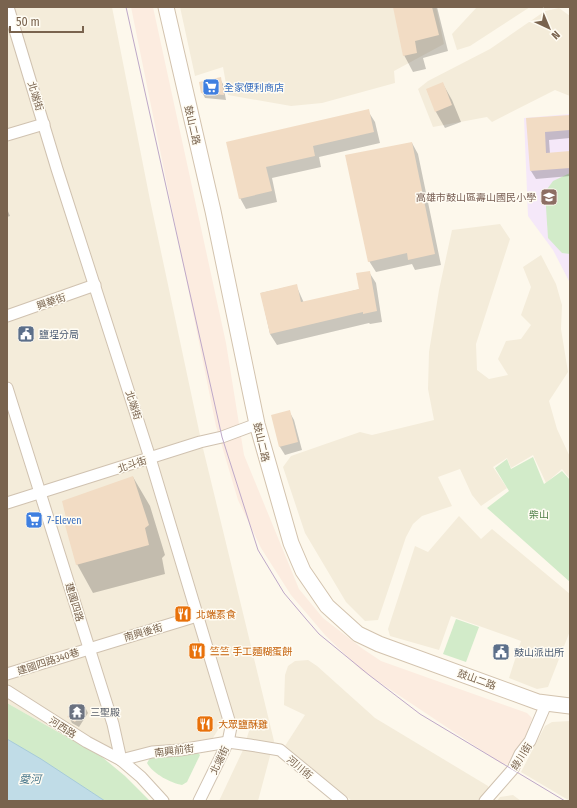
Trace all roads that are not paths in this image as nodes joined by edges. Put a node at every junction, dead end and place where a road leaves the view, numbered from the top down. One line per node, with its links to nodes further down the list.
1 (8, 7): 3 (street, 北端街)
2 (166, 7): 8 (street, 鼓山二路)
3 (44, 124): 4 (street); 5 (street, 北端街)
4 (7, 135)
5 (95, 286): 6 (street, 興華街); 9 (street, 北端街)
6 (7, 316)
7 (7, 388): 10 (street, 建國四路)
8 (258, 424): 9 (street, 北斗街); 16 (street, 鼓山二路)
9 (150, 458): 10 (street, 北斗街); 12 (street, 北端街)
10 (41, 493): 11 (street, 北斗街); 13 (street, 建國四路)
11 (7, 503)
12 (197, 616): 13 (street, 南興後街); 18 (street, 北端街)
13 (89, 647): 14 (street, 建國四路340巷); 19 (street, 建國四路)
14 (7, 674)
15 (7, 691): 19 (street, 河西路)
16 (546, 704): 17 (street, 鼓山二路); 23 (street, 綠川街)
17 (570, 706)
18 (228, 742): 19 (street, 南興前街); 21 (street, 北端街); 22 (street, 河川街)
19 (121, 760): 20 (street)
20 (163, 801)
21 (200, 801)
22 (342, 801)
23 (485, 801)

